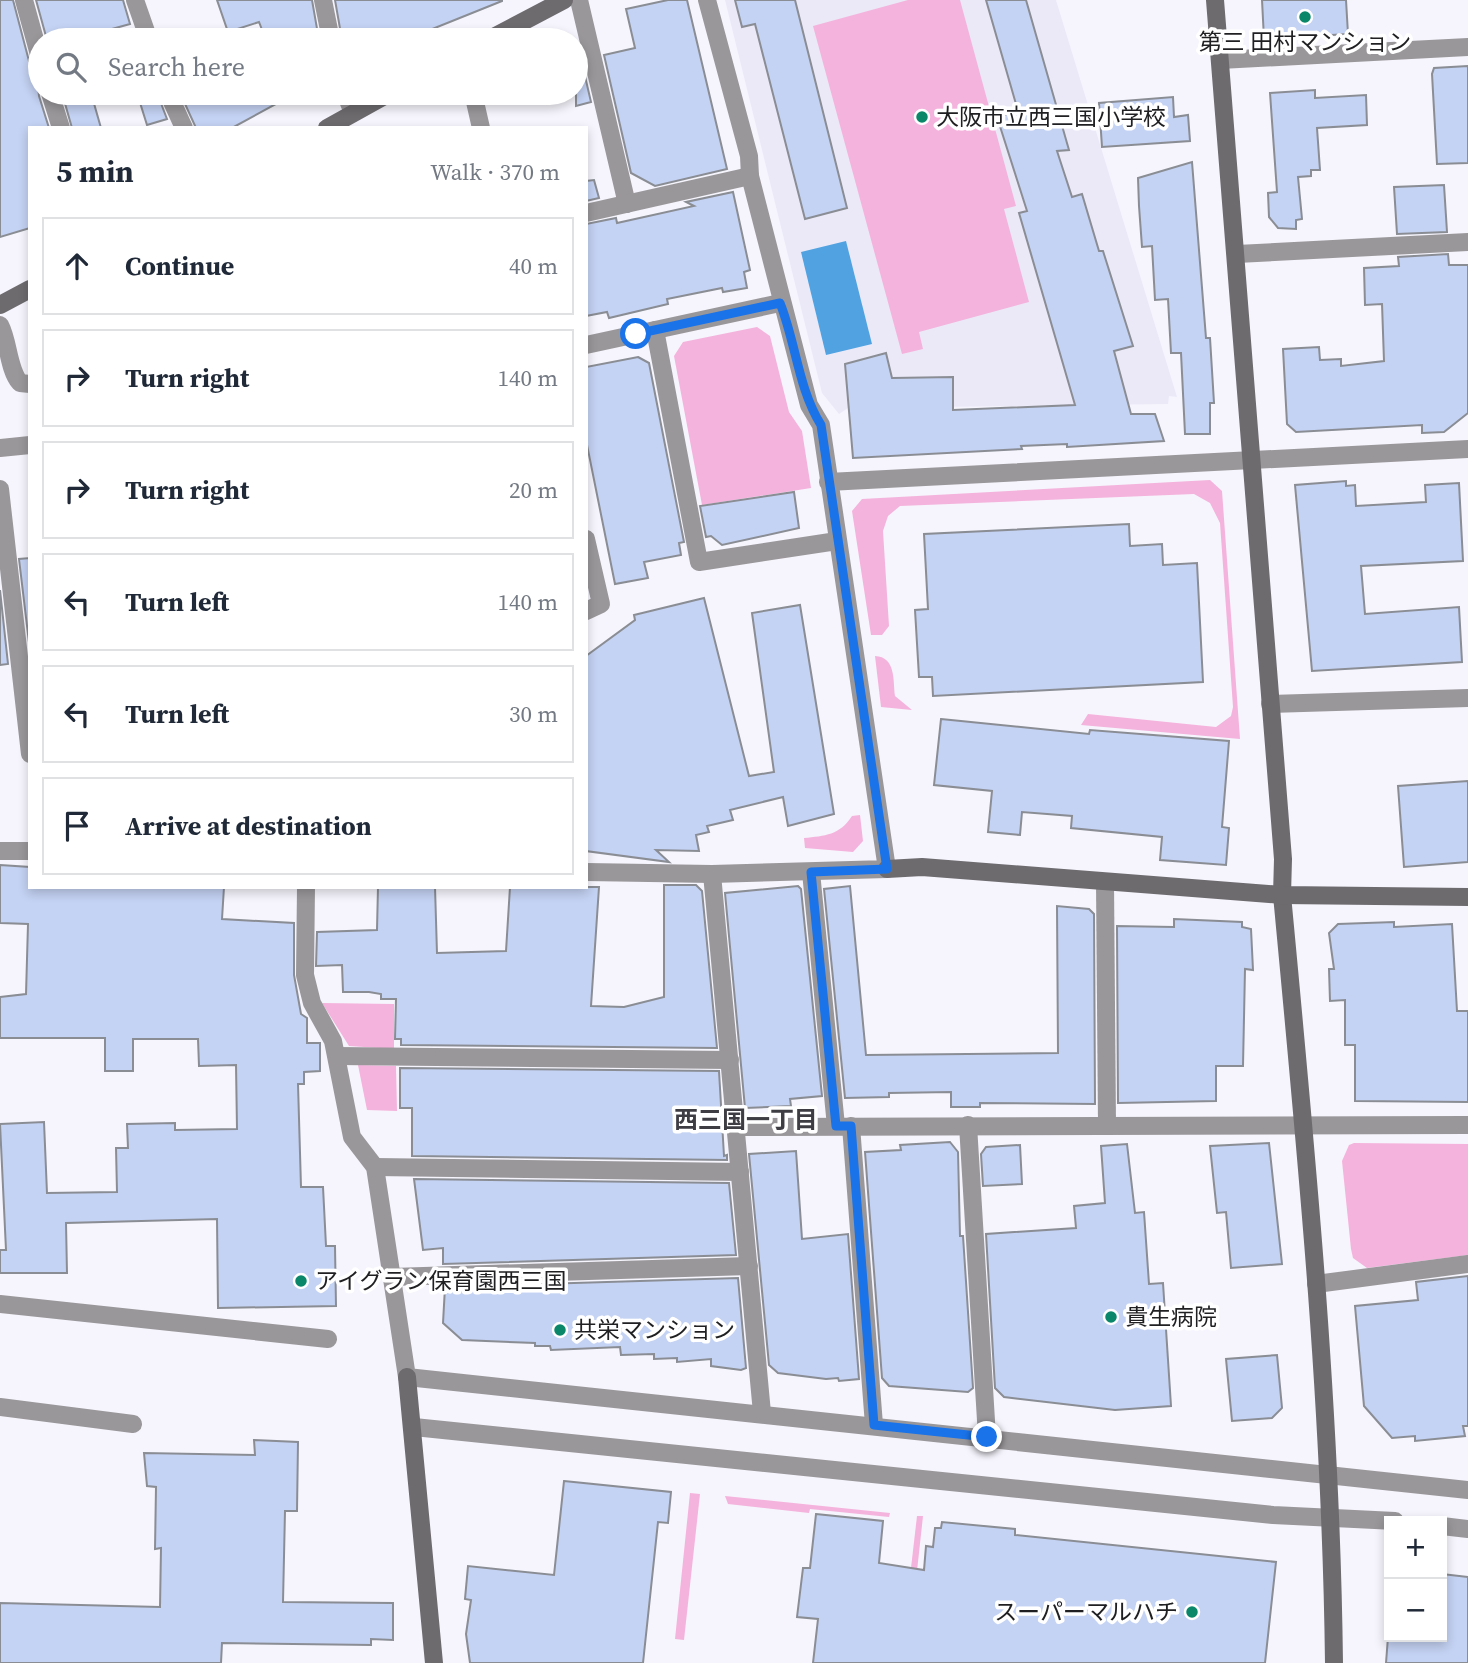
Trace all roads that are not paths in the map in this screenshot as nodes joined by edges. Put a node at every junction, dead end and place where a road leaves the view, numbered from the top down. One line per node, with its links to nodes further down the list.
1 (24, 0): 8 (street)
2 (135, 0): 9 (street)
3 (323, 0): 10 (street)
4 (579, 0): 12 (street)
5 (708, 0): 26 (street)
6 (1215, 0): 15 (street)
7 (559, 1): 11 (street)
8 (32, 28)
9 (145, 28)
10 (329, 28)
11 (510, 28)
12 (586, 28)
13 (588, 38): 27 (street)
14 (1468, 47): 15 (street)
15 (1220, 60): 30 (street)
16 (54, 105): 22 (street)
17 (173, 105): 23 (street)
18 (349, 105): 21 (street)
19 (367, 105): 21 (street)
20 (476, 105): 25 (street)
21 (352, 113): 24 (street)
22 (60, 126)
23 (183, 126)
24 (330, 126)
25 (481, 126)
26 (750, 176): 27 (street); 32 (street)
27 (627, 204): 28 (street)
28 (588, 214)
29 (1468, 242): 30 (street)
30 (1237, 254): 41 (street)
31 (28, 290): 33 (street)
32 (780, 303): 35 (street); 42 (street)
33 (0, 305)
34 (0, 325): 37 (street)
35 (655, 330): 36 (street); 44 (street)
36 (588, 345)
37 (28, 384)
38 (28, 445): 39 (street)
39 (0, 448)
40 (1468, 449): 41 (street)
41 (1251, 460): 42 (street); 48 (street)
42 (828, 482): 44 (street)
43 (0, 489): 49 (street)
44 (837, 541): 52 (street)
45 (588, 548): 46 (street)
46 (588, 610)
47 (1468, 698): 48 (street)
48 (1270, 705): 58 (street)
49 (28, 736)
50 (0, 851): 51 (street)
51 (28, 851)
52 (887, 869): 54 (street); 56 (street)
53 (588, 872): 55 (street)
54 (811, 872): 55 (street); 67 (street)
55 (712, 874): 61 (street)
56 (1105, 883): 58 (street); 64 (street)
57 (306, 889): 60 (street)
58 (1282, 895): 59 (street); 62 (street)
59 (1468, 897)
60 (337, 1056): 61 (street); 68 (street)
61 (730, 1060): 66 (street)
62 (1303, 1124): 64 (street); 65 (street); 73 (street)
63 (968, 1125): 64 (street); 67 (street); 82 (street)
64 (1107, 1125)
65 (1468, 1125)
66 (736, 1126): 67 (street); 69 (street)
67 (844, 1126): 80 (street)
68 (375, 1167): 69 (street); 72 (street)
69 (740, 1172): 71 (street)
70 (1468, 1264): 73 (street)
71 (749, 1266): 72 (street); 78 (street)
72 (392, 1277): 76 (street)
73 (1316, 1284): 83 (street)
74 (0, 1304): 75 (street)
75 (328, 1339)
76 (407, 1377): 78 (street); 81 (street)
77 (0, 1407): 79 (street)
78 (762, 1413): 80 (street)
79 (133, 1424)
80 (874, 1425): 82 (street)
81 (414, 1427): 85 (street); 89 (street)
82 (987, 1437): 83 (street)
83 (1329, 1475): 84 (street); 85 (street)
84 (1468, 1490)
85 (1332, 1518): 86 (street); 90 (street)
86 (1384, 1520)
87 (1447, 1527): 88 (street)
88 (1468, 1529)
89 (434, 1663)
90 (1334, 1663)

